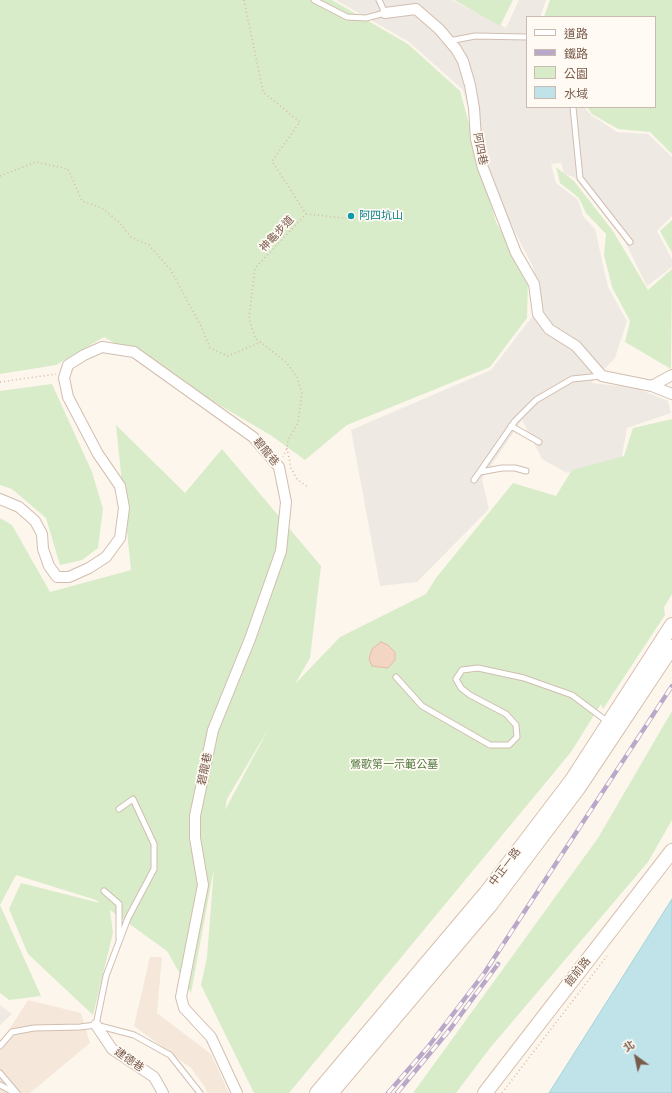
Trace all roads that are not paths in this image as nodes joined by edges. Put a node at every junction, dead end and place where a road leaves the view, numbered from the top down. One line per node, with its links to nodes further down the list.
1 (314, 0): 3 (lane, 阿四巷)
2 (379, 0): 3 (lane)
3 (385, 13): 5 (street, 阿四巷)
4 (526, 37): 5 (lane)
5 (449, 41): 9 (street, 阿四巷)
6 (573, 108): 7 (lane)
7 (630, 242)
8 (672, 375): 10 (street)
9 (602, 376): 10 (street); 12 (lane)
10 (652, 386): 11 (street)
11 (672, 394)
12 (511, 426): 13 (lane); 15 (lane)
13 (540, 442)
14 (526, 471): 15 (lane)
15 (480, 472): 16 (lane)
16 (474, 480)
17 (0, 499): 33 (street, 碧龍巷)
18 (672, 625): 21 (main road, 中正一路)
19 (672, 648): 21 (main road, 中正一路)
20 (396, 677): 21 (lane)
21 (613, 726): 34 (main road, 中正一路); 35 (main road, 中正一路)
22 (119, 809): 25 (lane)
23 (672, 851): 36 (main road, 館前路)
24 (104, 891): 25 (lane)
25 (119, 943): 26 (lane)
26 (96, 1025): 27 (lane); 30 (lane); 32 (street, 建德巷)
27 (0, 1046)
28 (0, 1073): 31 (lane)
29 (0, 1085): 31 (lane)
30 (198, 1092)
31 (16, 1093)
32 (163, 1093)
33 (237, 1093)
34 (317, 1093)
35 (331, 1093)
36 (485, 1093)

